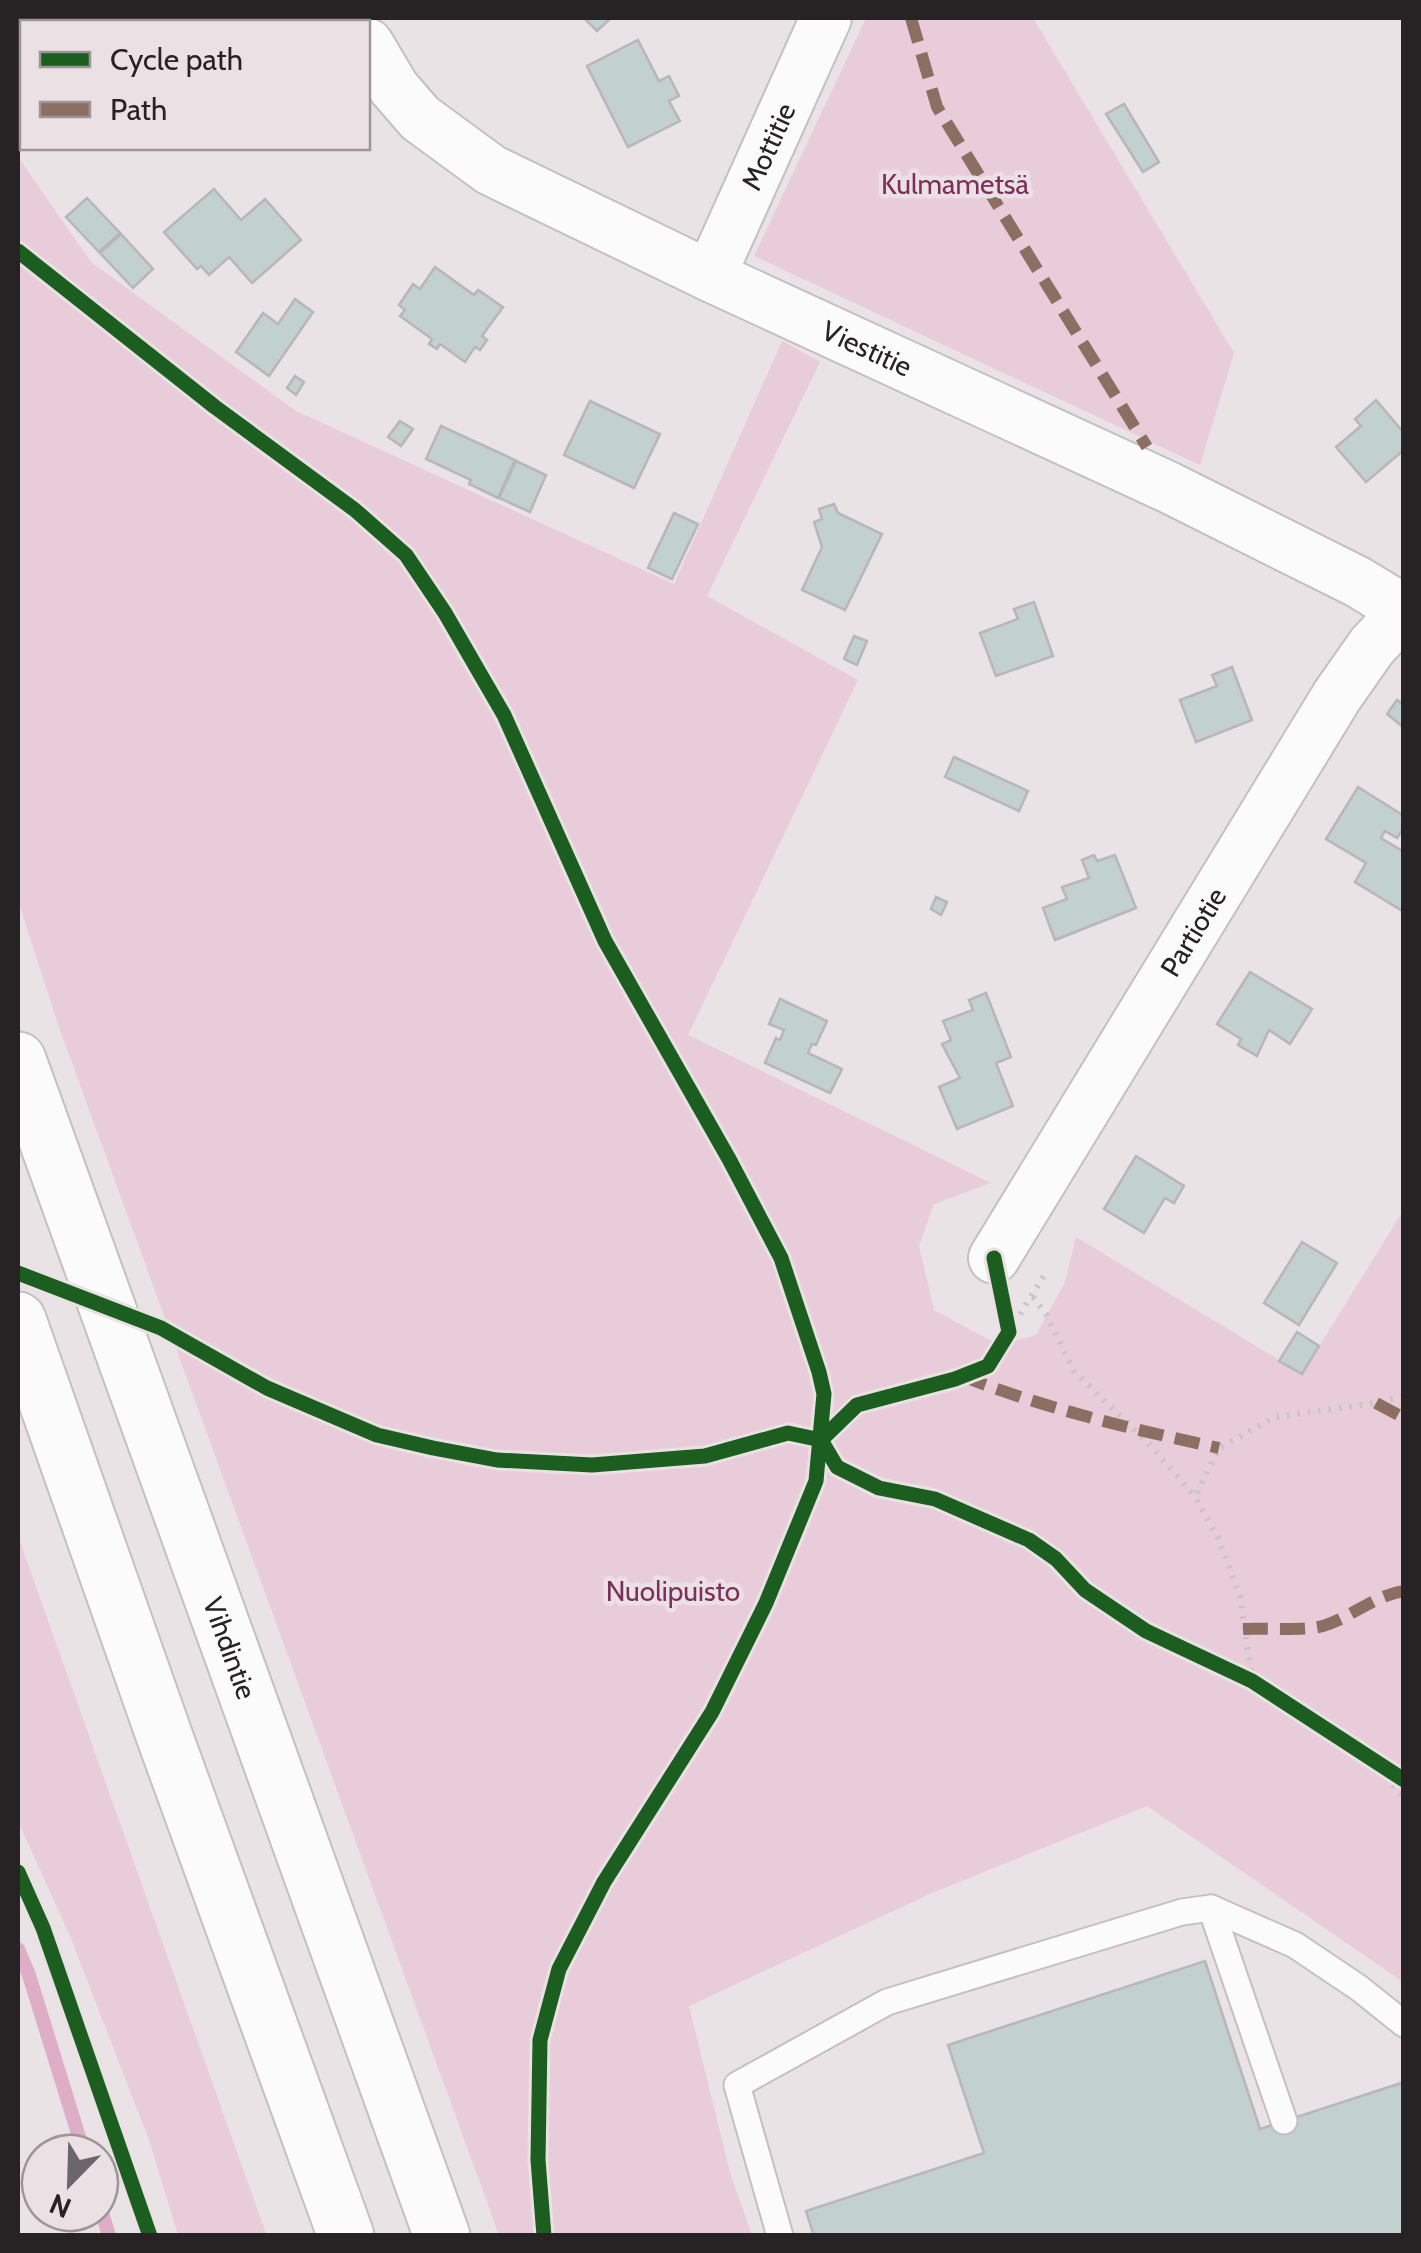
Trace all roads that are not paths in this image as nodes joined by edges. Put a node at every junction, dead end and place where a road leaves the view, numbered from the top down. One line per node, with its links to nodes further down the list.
1 (826, 18): 3 (street, Mottitie)
2 (370, 47): 3 (street, Viestitie)
3 (710, 276): 4 (street, Viestitie)
4 (1404, 611): 6 (street, Partiotie)
5 (18, 1060): 12 (main road, Vihdintie)
6 (994, 1258)
7 (18, 1320): 11 (main road)
8 (1211, 1908): 9 (lane); 10 (lane); 13 (lane)
9 (1404, 2024)
10 (1284, 2122)
11 (346, 2236)
12 (442, 2236)
13 (780, 2236)

